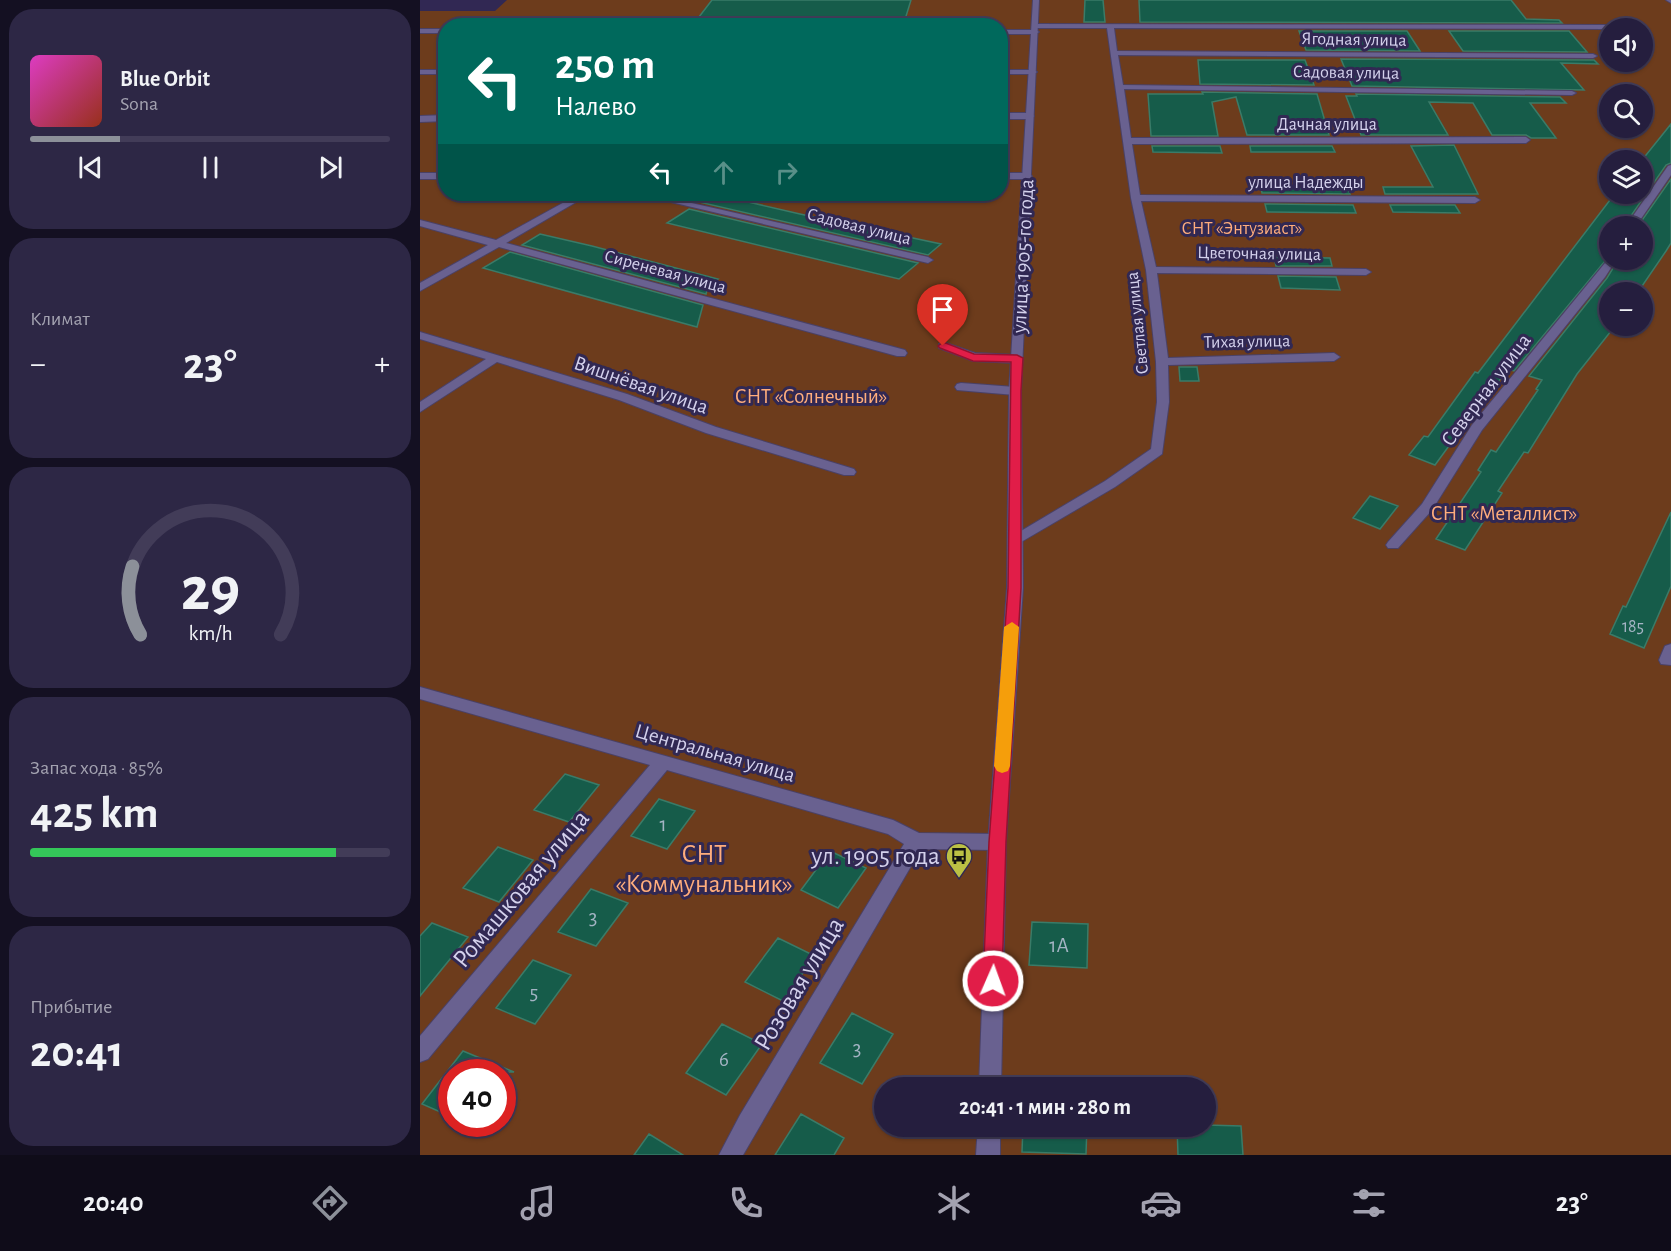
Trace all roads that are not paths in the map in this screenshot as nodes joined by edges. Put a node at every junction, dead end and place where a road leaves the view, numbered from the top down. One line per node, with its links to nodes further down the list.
1 (1036, 0): 4 (street, улица 1905-го года)
2 (1110, 27): 3 (street); 4 (street); 8 (street, Светлая улица)
3 (1599, 27)
4 (1035, 29): 7 (street); 13 (street, улица 1905-го года)
5 (420, 31): 6 (street)
6 (438, 31)
7 (1008, 31)
8 (1115, 52): 9 (street, Ягодная улица); 14 (street, Светлая улица)
9 (1593, 56)
10 (420, 72): 11 (street)
11 (438, 72)
12 (1008, 72): 13 (street)
13 (1033, 72): 17 (street, улица 1905-го года)
14 (1120, 87): 15 (street, Садовая улица); 21 (street, Светлая улица)
15 (1572, 93)
16 (1008, 116): 17 (street)
17 (1030, 116): 26 (street, улица 1905-го года)
18 (420, 118): 19 (street)
19 (438, 118)
20 (1526, 140): 21 (street, Дачная улица)
21 (1127, 141): 27 (street, Светлая улица)
22 (1671, 168): 31 (street)
23 (420, 176): 24 (street)
24 (438, 176)
25 (1008, 176): 26 (street)
26 (1027, 177): 44 (street, улица 1905-го года)
27 (1137, 198): 28 (street, улица Надежды); 35 (street, Светлая улица)
28 (1475, 200)
29 (572, 201): 33 (street)
30 (672, 201): 34 (street, Садовая улица)
31 (1638, 216)
32 (420, 223): 33 (street, Сиреневая улица)
33 (496, 243): 38 (street); 41 (street, Сиреневая улица)
34 (928, 260)
35 (1151, 270): 37 (street, Цветочная улица); 45 (street, Светлая улица)
36 (1604, 270): 51 (street, Северная улица)
37 (1366, 273)
38 (420, 288)
39 (420, 335): 43 (street, Вишнёвая улица)
40 (943, 346): 44 (street)
41 (901, 353)
42 (1334, 357): 45 (street, Тихая улица)
43 (495, 358): 48 (street); 49 (street, Вишнёвая улица)
44 (1017, 358): 47 (street, улица 1905-го года)
45 (1162, 362): 50 (street, Светлая улица)
46 (961, 387): 47 (street)
47 (1015, 391): 50 (street, улица 1905-го года)
48 (420, 408)
49 (849, 472)
50 (1016, 540): 55 (street, улица 1905-го года)
51 (1394, 545)
52 (420, 693): 53 (street, Центральная улица)
53 (664, 761): 54 (street, Центральная улица); 56 (street, Ромашковая улица)
54 (916, 841): 55 (street, Центральная улица); 59 (street, Розовая улица)
55 (998, 842): 57 (street, улица 1905-го года)
56 (420, 1052)
57 (990, 1077)
58 (989, 1137): 60 (street)
59 (731, 1155)
60 (988, 1155)

